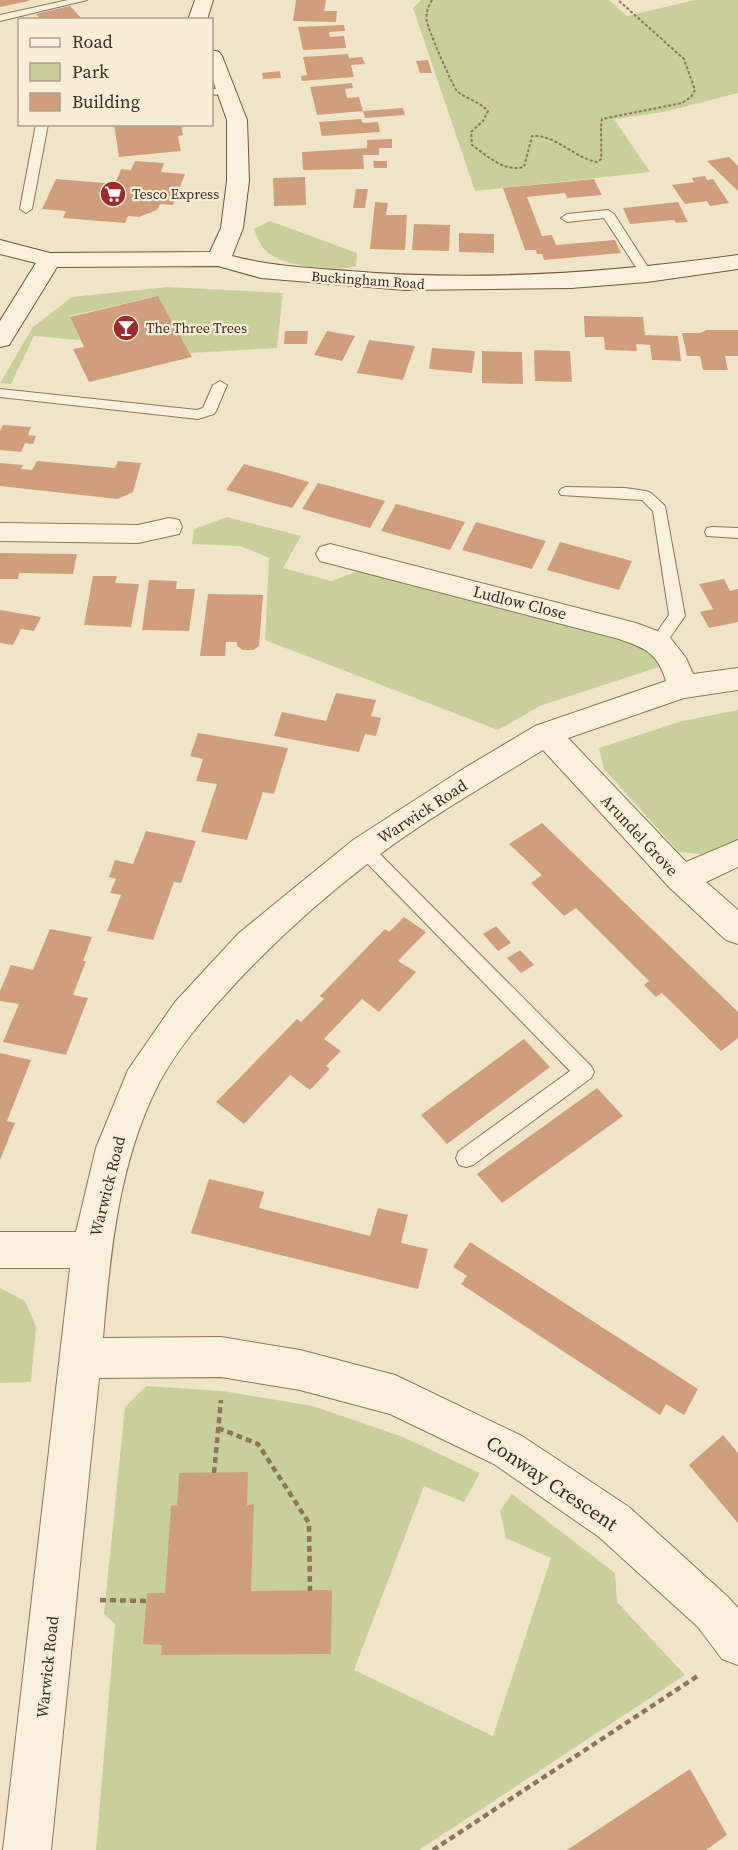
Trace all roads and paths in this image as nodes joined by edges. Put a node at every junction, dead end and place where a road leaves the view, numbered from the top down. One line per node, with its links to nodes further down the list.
1 (82, 0): 5 (lane)
2 (204, 0): 6 (street)
3 (432, 0): 4 (path)
4 (618, 0)
5 (0, 18)
6 (198, 18)
7 (213, 61): 8 (street)
8 (219, 92): 13 (street)
9 (42, 126): 10 (lane)
10 (26, 209)
11 (567, 218): 16 (lane)
12 (0, 247): 14 (street, Buckingham Road)
13 (219, 259): 14 (street, Buckingham Road); 16 (street, Buckingham Road)
14 (50, 260): 17 (street)
15 (738, 262): 16 (street, Buckingham Road)
16 (647, 275)
17 (0, 340)
18 (220, 385): 19 (lane)
19 (0, 393)
20 (566, 492): 26 (lane)
21 (169, 527): 22 (street)
22 (0, 532)
23 (712, 532): 24 (lane)
24 (738, 532)
25 (330, 554): 26 (street, Ludlow Close)
26 (658, 642): 28 (street)
27 (738, 679): 28 (street, Warwick Road)
28 (682, 687): 29 (street, Warwick Road)
29 (546, 734): 30 (street, Warwick Road); 32 (street, Arundel Grove)
30 (364, 849): 34 (lane); 36 (street, Warwick Road)
31 (738, 853): 32 (street)
32 (681, 879): 33 (street, Arundel Grove)
33 (738, 930)
34 (466, 1158)
35 (0, 1250): 36 (street)
36 (91, 1250): 37 (street, Warwick Road)
37 (81, 1359): 44 (street, Conway Crescent); 46 (street, Warwick Road)
38 (222, 1391): 39 (path)
39 (218, 1428): 40 (path); 41 (path)
40 (214, 1473)
41 (310, 1591)
42 (100, 1600): 43 (path)
43 (146, 1601)
44 (738, 1643)
45 (699, 1675): 47 (path)
46 (27, 1850)
47 (433, 1850)

